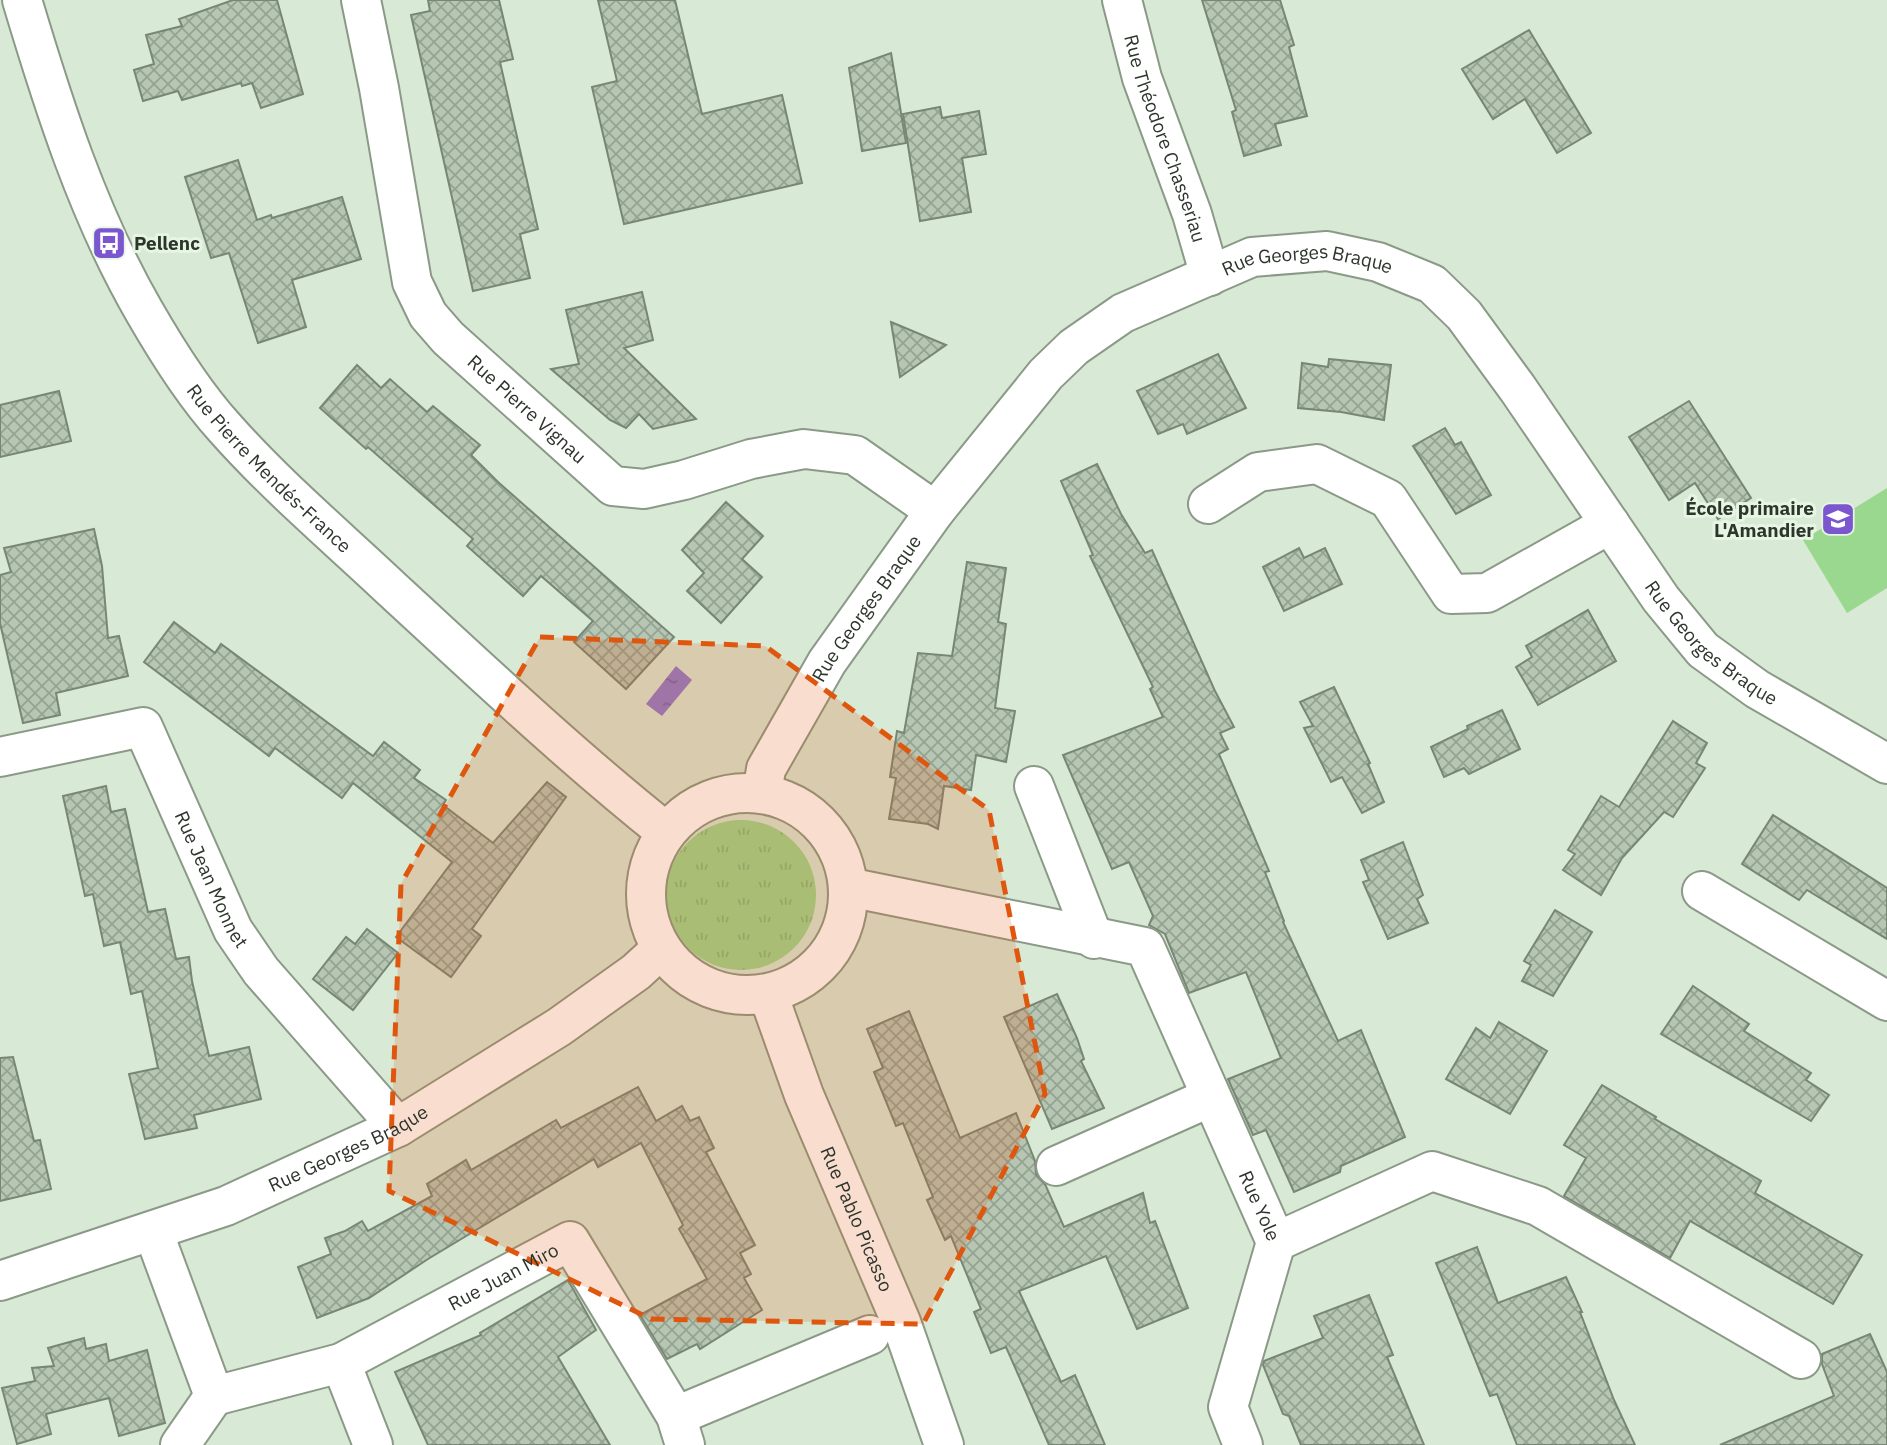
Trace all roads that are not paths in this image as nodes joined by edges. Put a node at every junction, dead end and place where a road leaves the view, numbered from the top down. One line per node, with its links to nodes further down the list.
1 (22, 0): 12 (street, Rue Pierre Mendés-France)
2 (361, 0): 6 (street, Rue Pierre Vignau)
3 (1122, 0): 4 (street, Rue Théodore Chasseriau)
4 (1210, 276): 6 (street, Rue Georges Braque); 7 (street, Rue Georges Braque)
5 (1208, 504): 7 (street)
6 (935, 511): 11 (street, Rue Georges Braque)
7 (1610, 524): 9 (street, Rue Georges Braque)
8 (0, 757): 20 (street, Rue Jean Monnet)
9 (1887, 764)
10 (1034, 786): 15 (street)
11 (762, 794): 12 (street); 13 (street)
12 (666, 832): 16 (street)
13 (848, 887): 15 (street, Rue Yole); 17 (street)
14 (1702, 891): 18 (street)
15 (1094, 939): 19 (street, Rue Yole)
16 (661, 949): 17 (street); 20 (street, Rue Georges Braque)
17 (768, 994): 32 (street, Rue Pablo Picasso)
18 (1887, 1001)
19 (1211, 1097): 21 (street); 23 (street, Rue Yole)
20 (398, 1127): 22 (street, Rue Georges Braque)
21 (1056, 1166)
22 (153, 1231): 24 (street, Rue Georges Braque); 28 (street)
23 (1276, 1242): 26 (street, Rue Yole); 33 (street)
24 (0, 1281)
25 (870, 1335): 29 (street)
26 (1801, 1359)
27 (341, 1363): 28 (street, Rue Juan Miro); 29 (street, Rue Juan Miro); 31 (street)
28 (214, 1396): 30 (street)
29 (681, 1431)
30 (180, 1445)
31 (373, 1445)
32 (944, 1445)
33 (1243, 1445)

